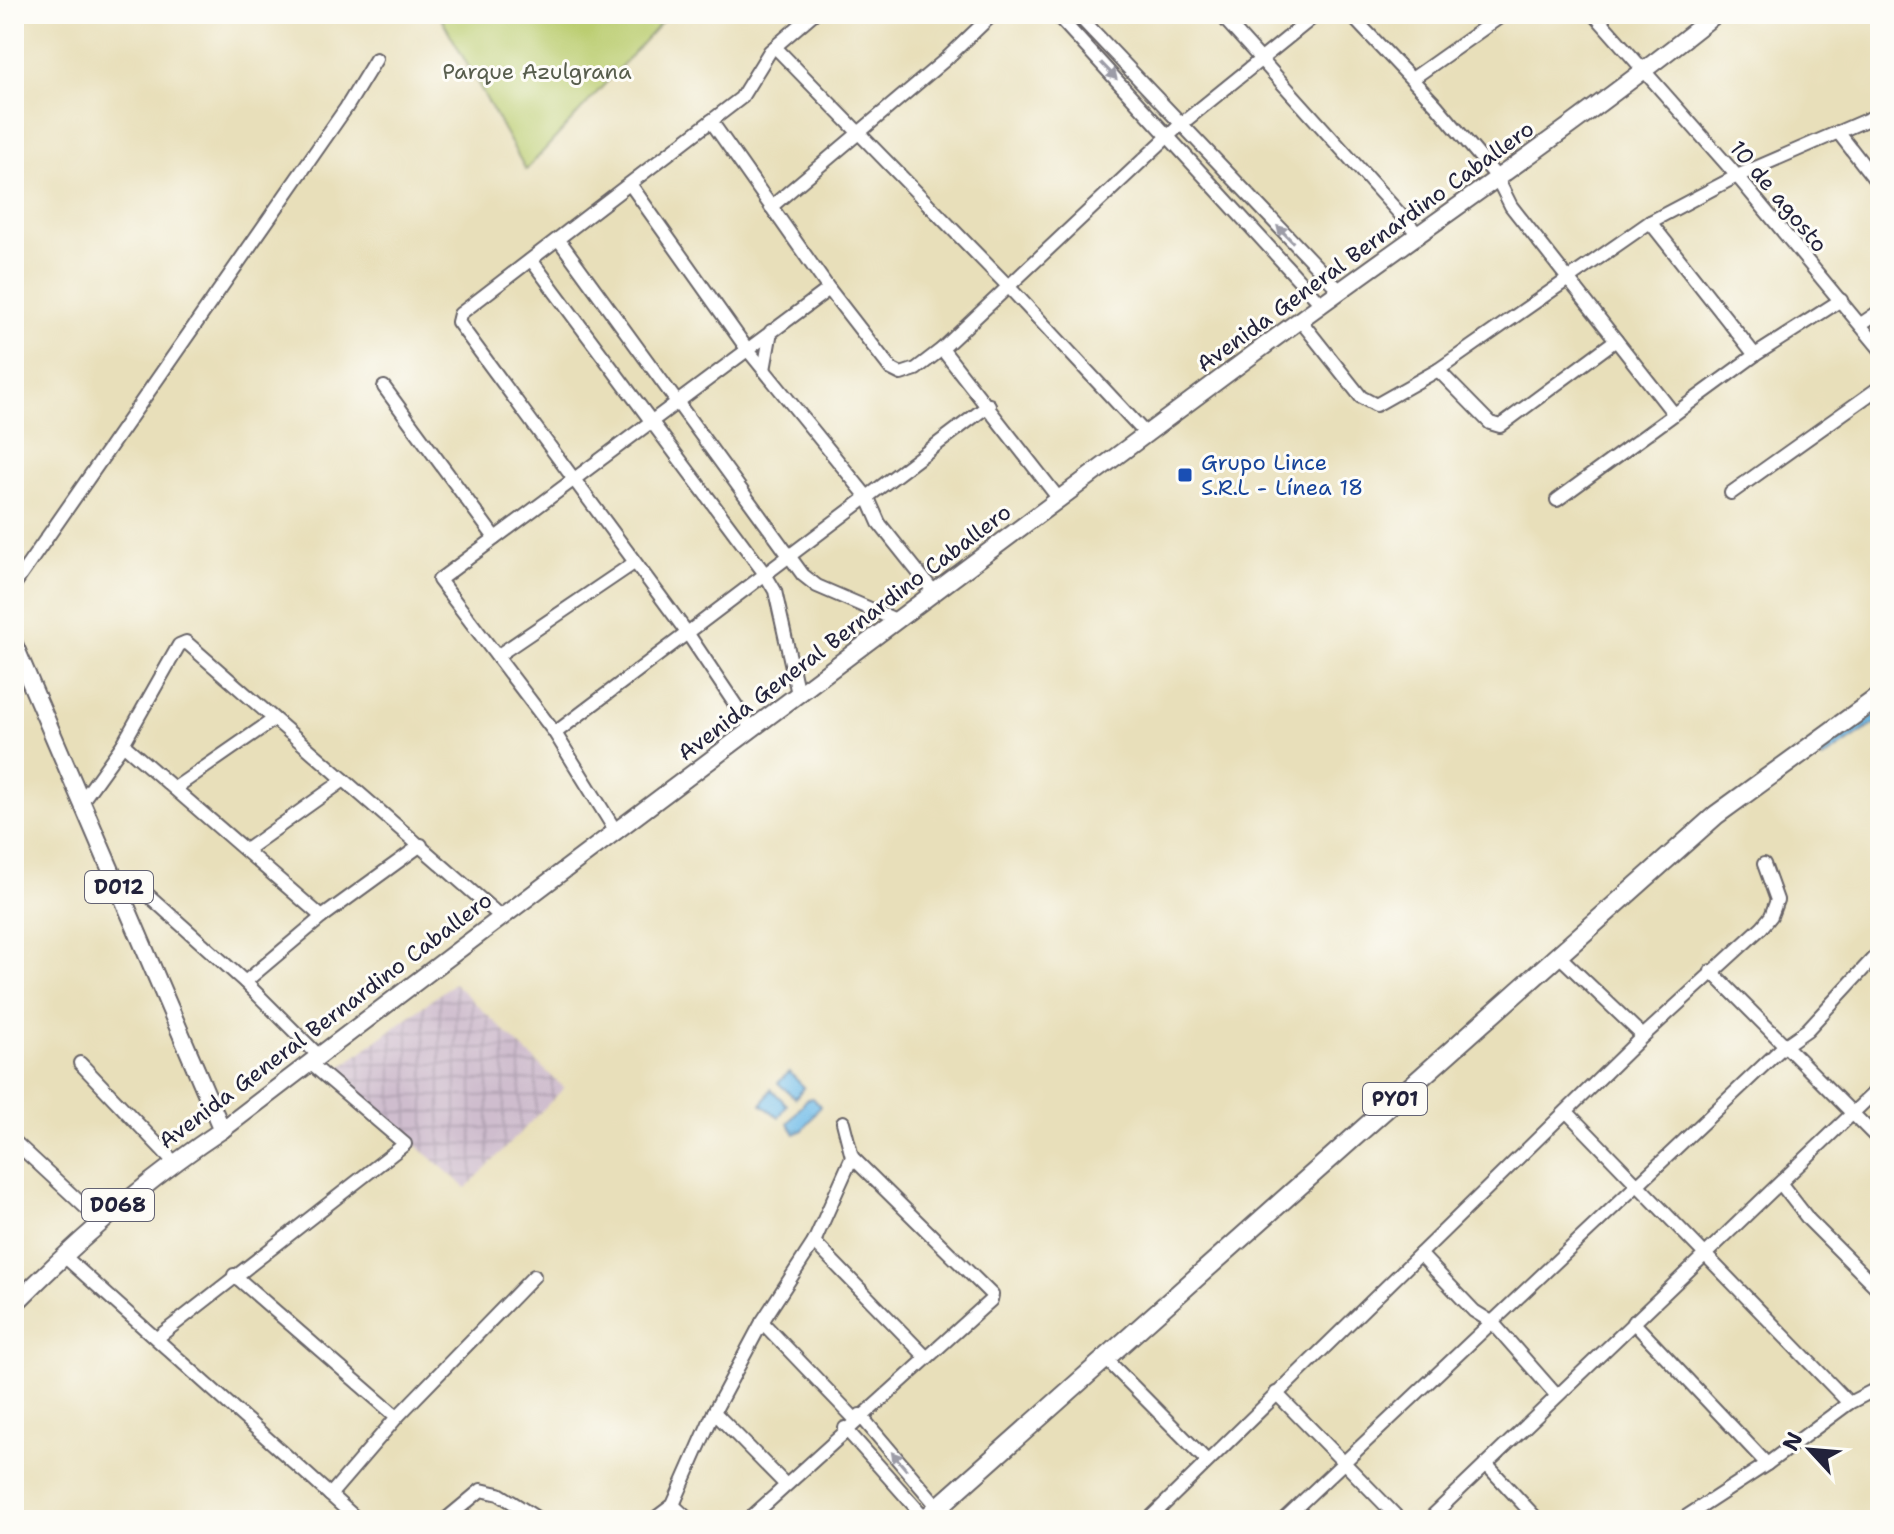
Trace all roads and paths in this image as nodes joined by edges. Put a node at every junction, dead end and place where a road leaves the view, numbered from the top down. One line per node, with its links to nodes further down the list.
1 (813, 14): 11 (street)
2 (993, 14): 19 (street)
3 (1056, 14): 21 (street, one-way to 21)
4 (1077, 14): 18 (street)
5 (1220, 14): 13 (street)
6 (1317, 14): 13 (street)
7 (1350, 14): 15 (street)
8 (1504, 14): 15 (street)
9 (1594, 14): 14 (street, 10 de agosto)
10 (1716, 14): 14 (main road, Avenida General Bernardino Caballero / D068)
11 (775, 47): 17 (street); 19 (street)
12 (376, 59): 66 (street)
13 (1261, 62): 18 (street); 28 (street)
14 (1646, 70): 22 (main road, Avenida General Bernardino Caballero / D068); 23 (street, 10 de agosto)
15 (1412, 79): 22 (street)
16 (1880, 114): 20 (street)
17 (711, 121): 24 (street); 26 (street)
18 (1180, 125): 21 (street); 31 (street, one-way to 18)
19 (857, 131): 26 (street); 34 (street)
20 (1838, 132): 23 (street); 25 (street)
21 (1169, 136): 33 (street); 34 (street)
22 (1496, 176): 28 (main road, Avenida General Bernardino Caballero / D068); 32 (street)
23 (1737, 176): 27 (street); 37 (street, 10 de agosto)
24 (630, 184): 29 (street); 44 (street)
25 (1880, 186)
26 (771, 207): 35 (street)
27 (1650, 222): 32 (street); 47 (street)
28 (1417, 233): 36 (main road, Avenida General Bernardino Caballero / D068)
29 (559, 240): 30 (street); 52 (street)
30 (532, 261): 55 (street); 57 (street)
31 (1316, 266): 33 (street); 36 (street)
32 (1567, 278): 43 (street); 49 (street)
33 (1300, 281): 38 (street)
34 (1007, 285): 45 (street); 56 (street)
35 (829, 289): 42 (street); 45 (street)
36 (1339, 290): 38 (main road, Avenida General Bernardino Caballero / D068)
37 (1841, 300): 41 (street, 10 de agosto); 47 (street)
38 (1321, 304): 40 (main road, Avenida General Bernardino Caballero / D068)
39 (1880, 311): 41 (street)
40 (1300, 320): 49 (street); 56 (main road, Avenida General Bernardino Caballero / D068)
41 (1861, 324): 46 (street, 10 de agosto)
42 (771, 331): 44 (street); 48 (street)
43 (1616, 340): 49 (street); 54 (street)
44 (747, 349): 48 (street); 52 (street)
45 (942, 349): 53 (street)
46 (1880, 349)
47 (1755, 355): 54 (street)
48 (764, 370): 59 (street)
49 (1438, 370)
50 (384, 387): 62 (street)
51 (1880, 387): 58 (street)
52 (677, 404): 55 (street); 63 (street)
53 (989, 405): 59 (street); 60 (street)
54 (1674, 414): 61 (street)
55 (650, 422): 57 (street); 65 (street)
56 (1146, 434): 60 (main road, Avenida General Bernardino Caballero / D068)
57 (573, 480): 62 (street); 64 (street)
58 (1731, 493)
59 (868, 498): 63 (street); 67 (street)
60 (1059, 499): 67 (main road, Avenida General Bernardino Caballero / D068)
61 (1557, 500)
62 (495, 538): 71 (street)
63 (788, 557): 65 (street); 68 (street)
64 (634, 563): 69 (street); 71 (street)
65 (765, 574): 69 (street); 72 (street)
66 (14, 585)
67 (934, 592): 68 (main road, Avenida General Bernardino Caballero / D068)
68 (896, 620): 72 (main road, Avenida General Bernardino Caballero / D068)
69 (688, 634): 75 (street); 76 (street)
70 (14, 644): 80 (main road, D012)
71 (497, 656): 76 (street)
72 (798, 694): 75 (main road, Avenida General Bernardino Caballero / D068)
73 (1880, 696): 89 (highway, PY01)
74 (273, 720): 77 (street); 78 (street); 79 (street)
75 (751, 728): 81 (main road, Avenida General Bernardino Caballero / D068)
76 (555, 733): 81 (street)
77 (123, 744): 79 (street); 80 (street)
78 (344, 780): 82 (street); 83 (street)
79 (175, 788): 83 (street)
80 (82, 801): 85 (main road, D012)
81 (615, 830): 86 (main road, Avenida General Bernardino Caballero / D068)
82 (421, 845): 86 (street); 87 (street)
83 (246, 850): 87 (street)
84 (1764, 864): 90 (street)
85 (117, 881): 91 (street); 100 (main road, D012)
86 (500, 916): 94 (main road, Avenida General Bernardino Caballero / D068)
87 (322, 917): 91 (street)
88 (1880, 951): 93 (street)
89 (1557, 954): 92 (street); 121 (highway, PY01)
90 (1711, 971): 92 (street); 93 (street)
91 (245, 982): 94 (street)
92 (1643, 1036): 97 (street)
93 (1784, 1046): 98 (street); 105 (street)
94 (314, 1060): 100 (main road, Avenida General Bernardino Caballero / D068); 112 (street)
95 (80, 1063): 104 (street)
96 (1880, 1087): 98 (street)
97 (1567, 1112): 105 (street); 109 (street)
98 (1854, 1113): 102 (street); 106 (street)
99 (843, 1122): 103 (street)
100 (222, 1130): 104 (main road, Avenida General Bernardino Caballero / D068)
101 (14, 1141): 107 (street)
102 (1880, 1141)
103 (852, 1157): 108 (street); 120 (street)
104 (174, 1162): 107 (main road, Avenida General Bernardino Caballero / D068)
105 (1636, 1184): 110 (street); 118 (street)
106 (1781, 1184): 110 (street); 114 (street)
107 (100, 1221): 111 (main road, Avenida General Bernardino Caballero / D068)
108 (814, 1242): 116 (street); 120 (street)
109 (1420, 1254): 118 (street); 123 (street)
110 (1705, 1254): 117 (street); 125 (street)
111 (64, 1256): 115 (main road, Avenida General Bernardino Caballero / D068); 119 (street)
112 (234, 1275): 119 (street); 127 (street)
113 (534, 1276): 127 (street)
114 (1880, 1291)
115 (18, 1294)
116 (762, 1322): 126 (street); 128 (street)
117 (1633, 1322): 124 (street); 133 (street)
118 (1493, 1323): 124 (street); 131 (street)
119 (157, 1338): 135 (street)
120 (926, 1357): 128 (street)
121 (1105, 1358): 130 (street); 137 (highway, PY01)
122 (1880, 1387): 125 (street)
123 (1276, 1393): 130 (street); 131 (street)
124 (1557, 1396): 132 (street)
125 (1849, 1403): 133 (street)
126 (714, 1412): 134 (street); 136 (street)
127 (397, 1417): 135 (street)
128 (858, 1417): 129 (street); 137 (street, one-way to 128)
129 (845, 1428): 134 (street); 137 (street)
130 (1207, 1461): 144 (street)
131 (1343, 1463): 145 (street); 146 (street)
132 (1486, 1464): 147 (street); 148 (street)
133 (1767, 1464): 149 (street)
134 (785, 1484): 143 (street)
135 (330, 1495): 139 (street)
136 (673, 1505): 138 (street); 142 (street)
137 (929, 1515)
138 (657, 1517)
139 (358, 1520)
140 (445, 1520): 141 (street)
141 (540, 1520)
142 (689, 1520)
143 (748, 1520)
144 (1148, 1520)
145 (1283, 1520)
146 (1400, 1520)
147 (1428, 1520)
148 (1538, 1520)
149 (1681, 1520)

